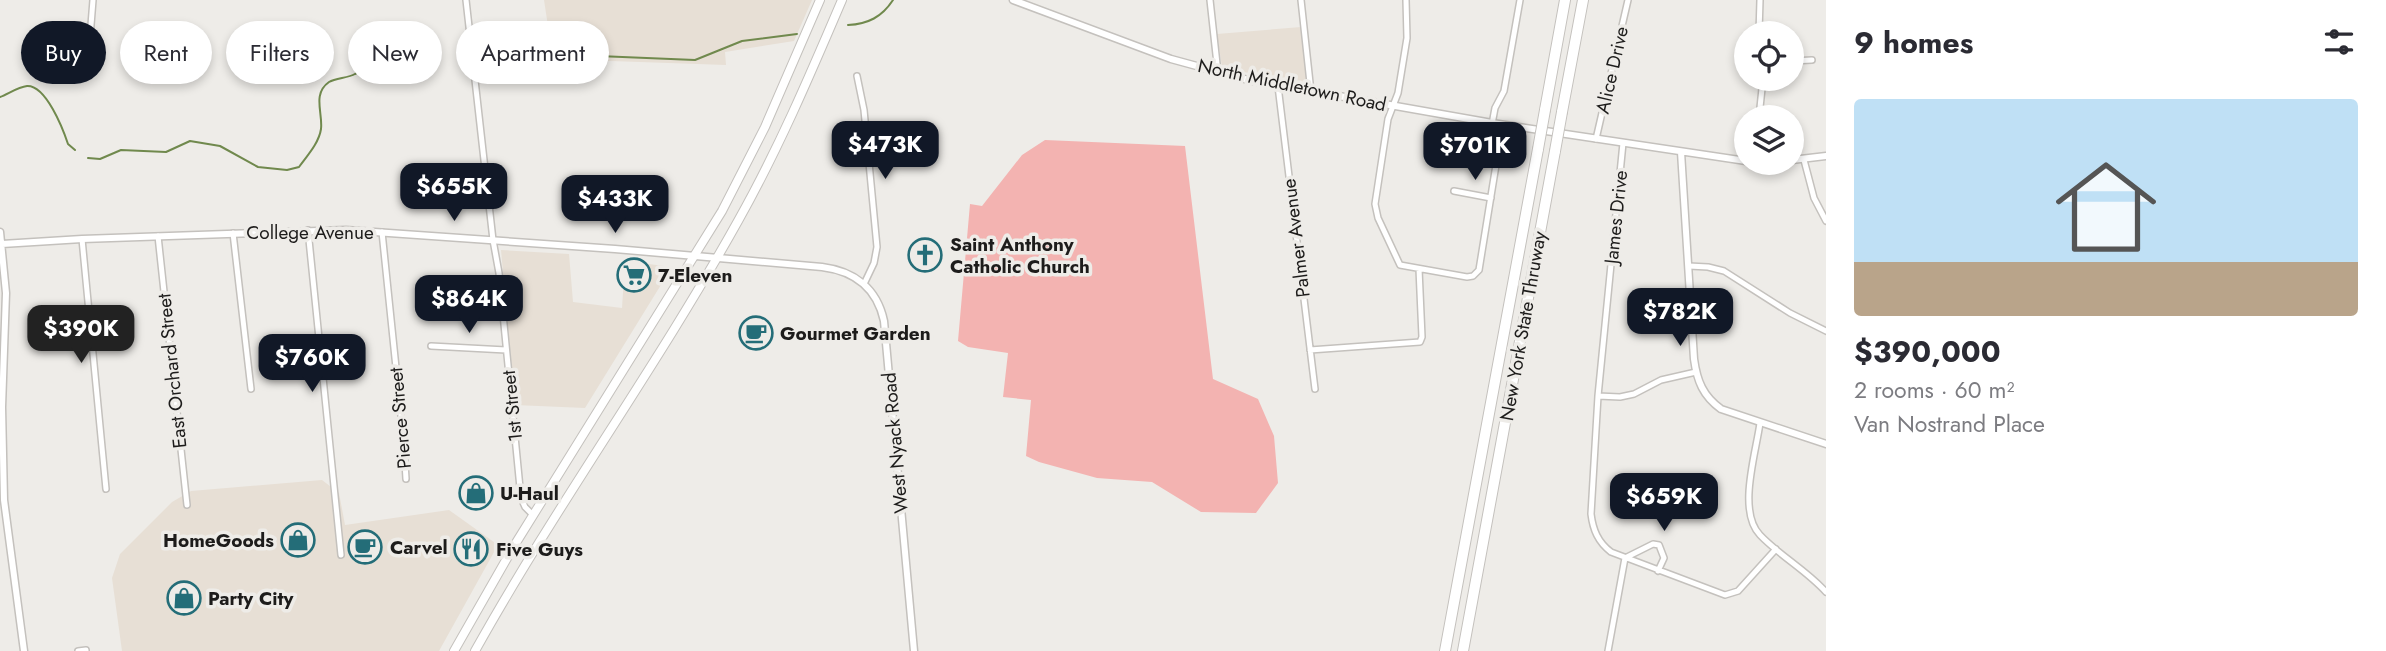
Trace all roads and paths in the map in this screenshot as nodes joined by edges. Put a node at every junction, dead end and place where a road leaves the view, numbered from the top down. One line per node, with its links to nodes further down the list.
1 (93, 0): 14 (street)
2 (466, 0): 39 (street, 1st Street)
3 (820, 0): 41 (main road)
4 (842, 0): 42 (main road)
5 (1013, 0): 18 (street, North Middletown Road)
6 (1210, 0): 18 (street)
7 (1301, 0): 21 (street)
8 (1406, 0): 22 (street)
9 (1520, 0): 23 (street)
10 (1565, 0): 73 (highway, New York State Thruway, bridge)
11 (1583, 0): 74 (highway, New York State Thruway, bridge)
12 (1628, 0): 24 (street, Alice Drive)
13 (1760, 0): 15 (street)
14 (91, 21)
15 (1759, 21)
16 (1804, 60): 17 (street)
17 (1812, 60)
18 (1218, 73): 20 (street, North Middletown Road)
19 (857, 76): 45 (street)
20 (1279, 86): 21 (street, North Middletown Road); 50 (street, Palmer Avenue)
21 (1311, 92): 22 (street, North Middletown Road)
22 (1392, 106): 23 (street, North Middletown Road); 44 (street)
23 (1492, 123): 24 (street, North Middletown Road); 31 (street)
24 (1595, 139): 25 (street, North Middletown Road)
25 (1623, 144): 26 (street, North Middletown Road); 54 (street, James Drive)
26 (1681, 152): 28 (street, North Middletown Road); 43 (street)
27 (1826, 156): 29 (street)
28 (1734, 159)
29 (1804, 160): 32 (street)
30 (1454, 191): 31 (street)
31 (1491, 198): 44 (street)
32 (1826, 221)
33 (308, 230): 35 (street, College Avenue); 36 (street, College Avenue); 63 (street)
34 (0, 232): 40 (street)
35 (382, 232): 39 (street, College Avenue); 58 (street, Pierce Street)
36 (233, 233): 37 (street, College Avenue); 52 (street)
37 (158, 236): 38 (street, College Avenue); 60 (street, East Orchard Street)
38 (82, 239): 40 (street, College Avenue); 59 (street)
39 (493, 240): 41 (street, College Avenue); 49 (street, 1st Street)
40 (2, 244): 46 (street)
41 (695, 256): 42 (street, College Avenue); 61 (main road)
42 (717, 257): 45 (street, College Avenue); 71 (main road)
43 (1689, 267): 47 (street); 51 (street)
44 (1419, 269): 50 (street)
45 (864, 284): 72 (street, West Nyack Road)
46 (3, 293): 55 (street)
47 (1826, 331)
48 (431, 346): 49 (street)
49 (506, 350): 61 (street, 1st Street)
50 (1310, 350): 53 (street, Palmer Avenue)
51 (1696, 372): 54 (street); 56 (street)
52 (251, 389)
53 (1315, 390)
54 (1598, 396): 64 (street, James Drive)
55 (1, 407): 68 (street)
56 (1760, 423): 57 (street); 62 (street)
57 (1826, 444)
58 (406, 479)
59 (106, 489)
60 (187, 505)
61 (533, 515): 70 (main road)
62 (1776, 548): 65 (street, James Drive); 66 (street)
63 (341, 555)
64 (1625, 558): 65 (street, James Drive); 65 (street); 75 (street)
65 (1658, 571)
66 (1826, 592)
67 (86, 650): 69 (street)
68 (24, 651)
69 (78, 651)
70 (454, 651)
71 (475, 651)
72 (914, 651)
73 (1445, 651)
74 (1463, 651)
75 (1608, 651)

